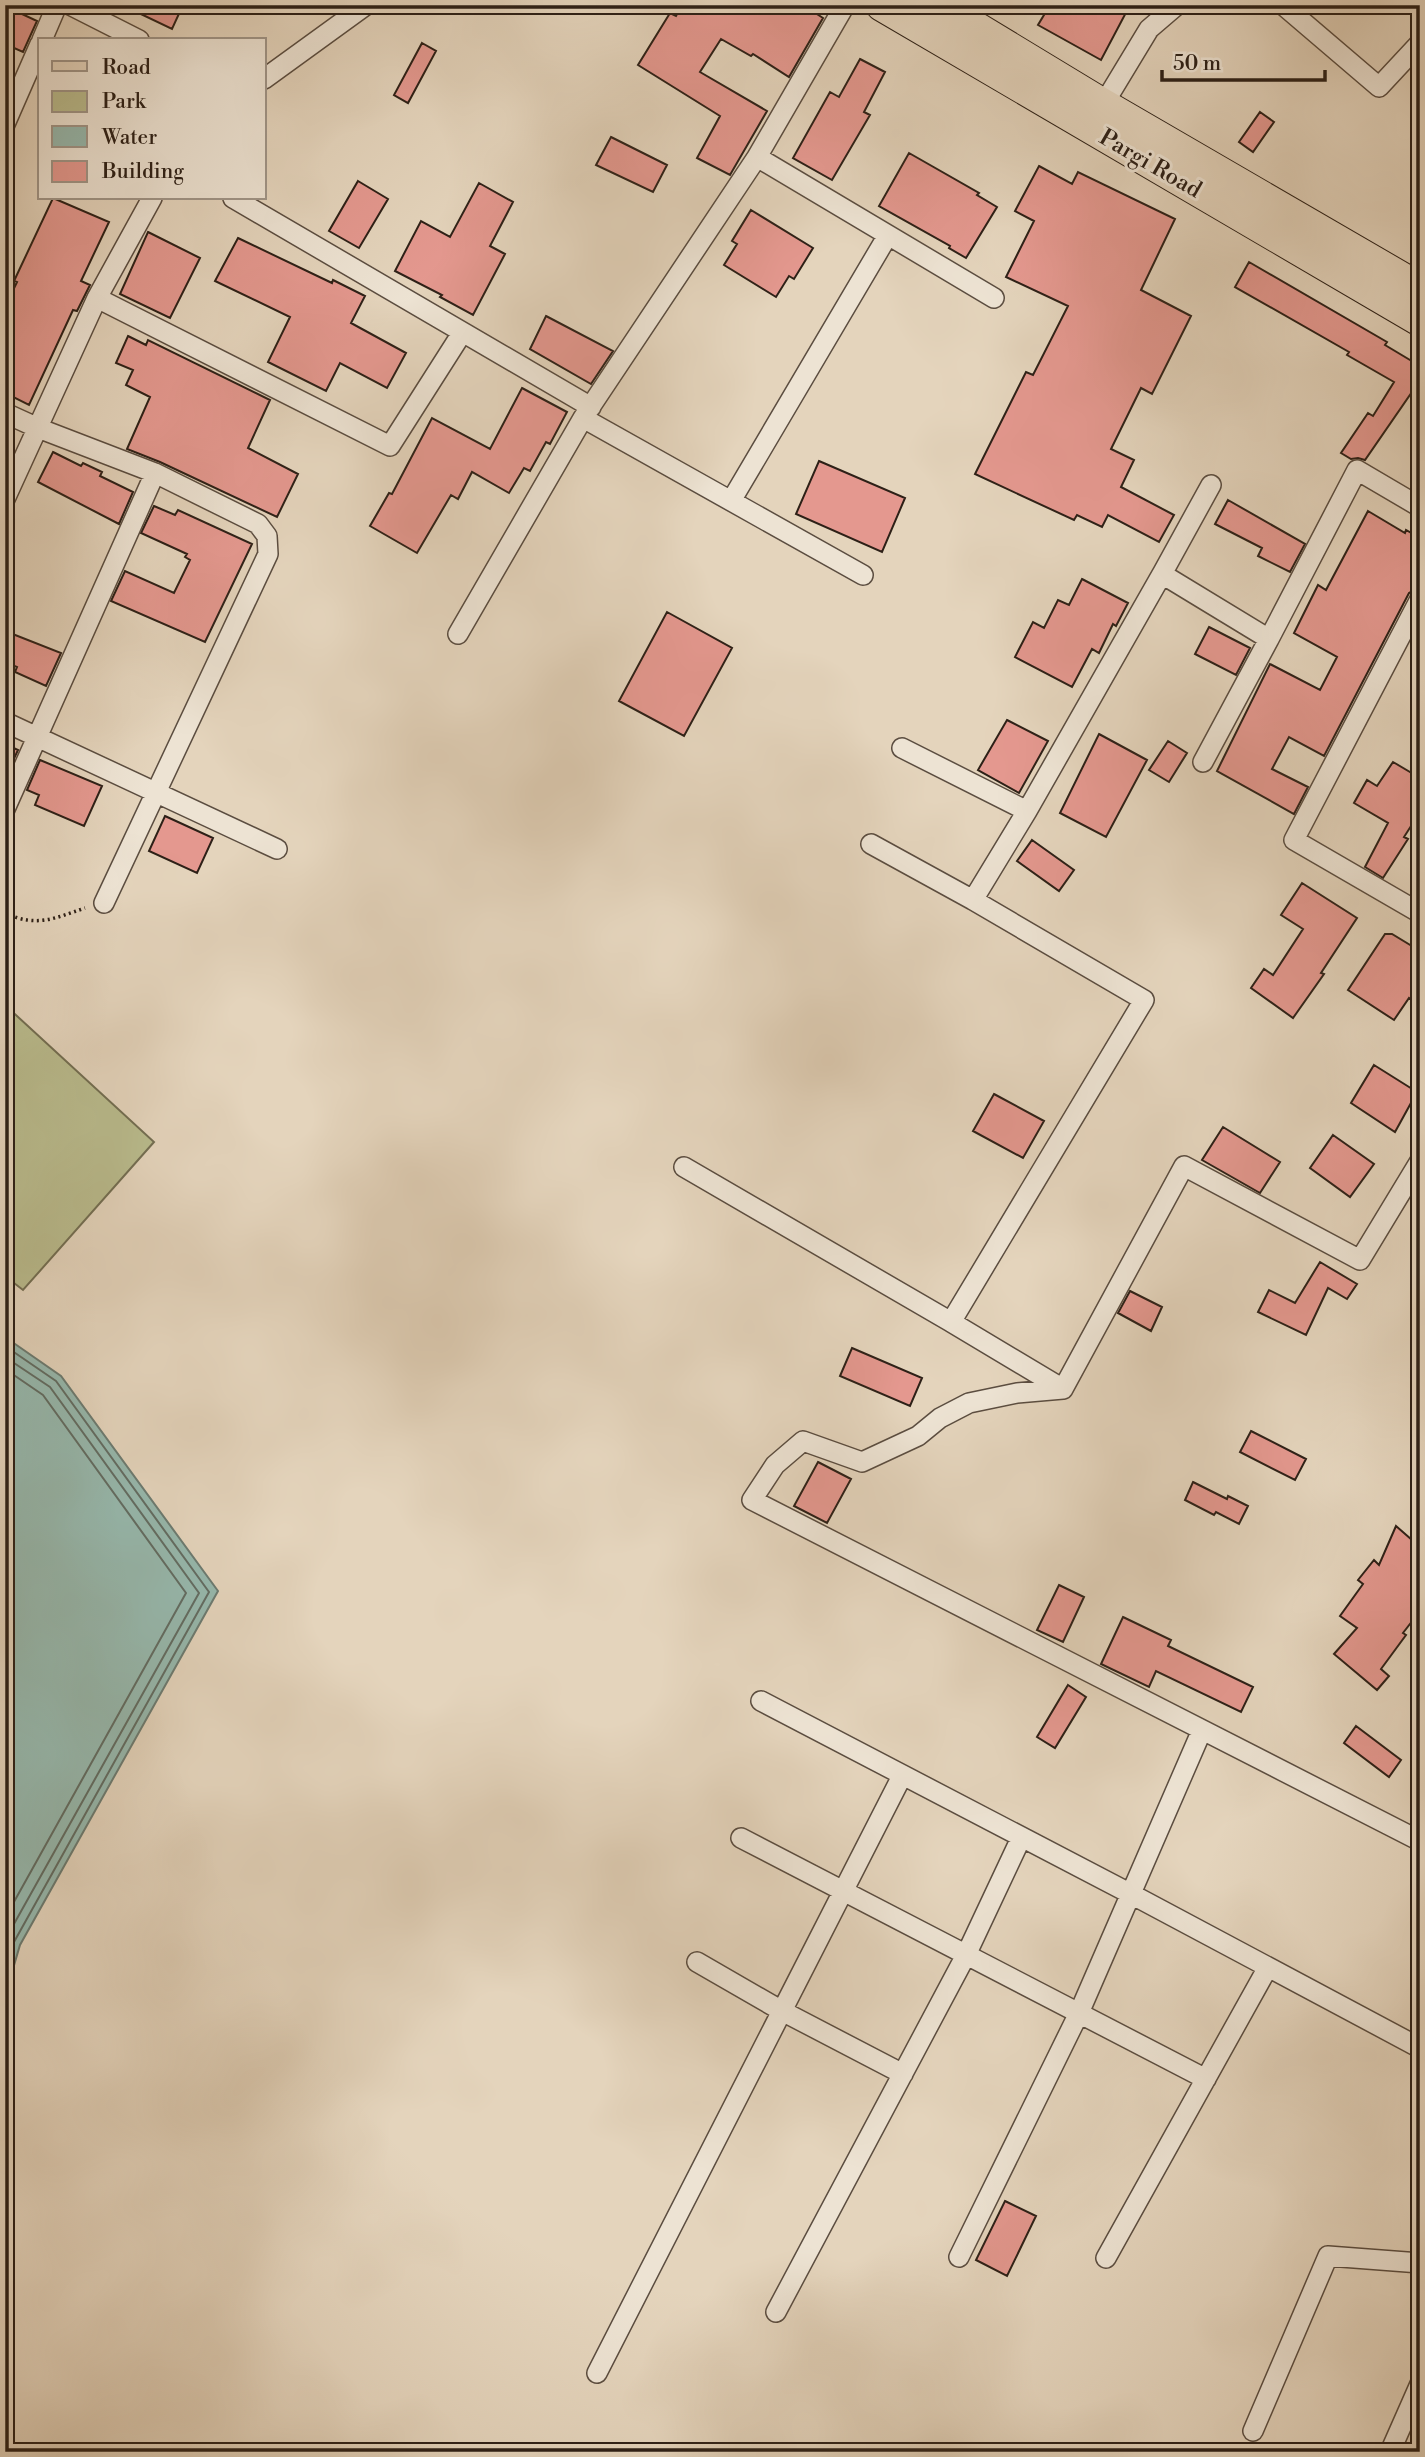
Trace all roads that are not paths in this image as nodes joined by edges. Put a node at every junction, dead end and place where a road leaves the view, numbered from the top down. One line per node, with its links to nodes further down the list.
1 (57, 5): 9 (street)
2 (70, 5): 10 (street)
3 (366, 5): 13 (street)
4 (845, 5): 16 (street)
5 (882, 5): 23 (main road, Pargi Road)
6 (938, 5): 14 (main road, Pargi Road)
7 (1177, 5): 14 (street)
8 (1283, 5): 11 (street)
9 (43, 38)
10 (135, 38)
11 (1420, 43)
12 (38, 49): 15 (street)
13 (266, 78)
14 (1103, 105): 20 (main road, Pargi Road)
15 (5, 124)
16 (757, 157): 19 (street); 26 (street)
17 (151, 200): 21 (street)
18 (236, 200): 24 (street)
19 (888, 235): 22 (street); 31 (street)
20 (1420, 289)
21 (97, 298): 24 (street); 27 (street)
22 (994, 298)
23 (1420, 320)
24 (462, 332): 26 (street)
25 (5, 413): 27 (street)
26 (587, 413): 31 (street); 36 (street)
27 (38, 428): 28 (street); 30 (street)
28 (155, 473): 39 (street); 42 (street)
29 (1211, 485): 33 (street)
30 (5, 499)
31 (731, 501): 34 (street)
32 (1420, 507): 37 (street)
33 (1162, 574): 37 (street); 44 (street)
34 (863, 575)
35 (1420, 599): 49 (street)
36 (458, 634)
37 (1269, 639): 41 (street)
38 (5, 722): 39 (street)
39 (38, 736): 42 (street); 43 (street)
40 (902, 748): 44 (street)
41 (1203, 762)
42 (157, 792): 46 (street); 48 (street)
43 (5, 809)
44 (1027, 811): 47 (street)
45 (871, 844): 47 (street)
46 (277, 849)
47 (973, 900): 52 (street)
48 (104, 903)
49 (1417, 906)
50 (1420, 1161): 53 (street)
51 (684, 1167): 52 (street)
52 (951, 1322): 53 (street)
53 (1063, 1389): 55 (street)
54 (761, 1702): 56 (street)
55 (1202, 1730): 59 (street); 61 (street)
56 (902, 1776): 58 (street); 60 (street)
57 (741, 1838): 60 (street)
58 (1021, 1838): 61 (street); 62 (street)
59 (1420, 1841)
60 (843, 1891): 62 (street); 65 (street)
61 (1131, 1894): 64 (street); 66 (street)
62 (966, 1955): 66 (street); 68 (street)
63 (697, 1962): 65 (street)
64 (1268, 1967): 67 (street); 69 (street)
65 (782, 2011): 68 (street); 74 (street)
66 (1079, 2013): 69 (street); 70 (street)
67 (1420, 2048)
68 (903, 2074): 73 (street)
69 (1206, 2079): 71 (street)
70 (959, 2257)
71 (1106, 2258)
72 (1420, 2263): 76 (street)
73 (776, 2312)
74 (597, 2373)
75 (1420, 2384): 77 (street)
76 (1253, 2431)
77 (1390, 2452)

